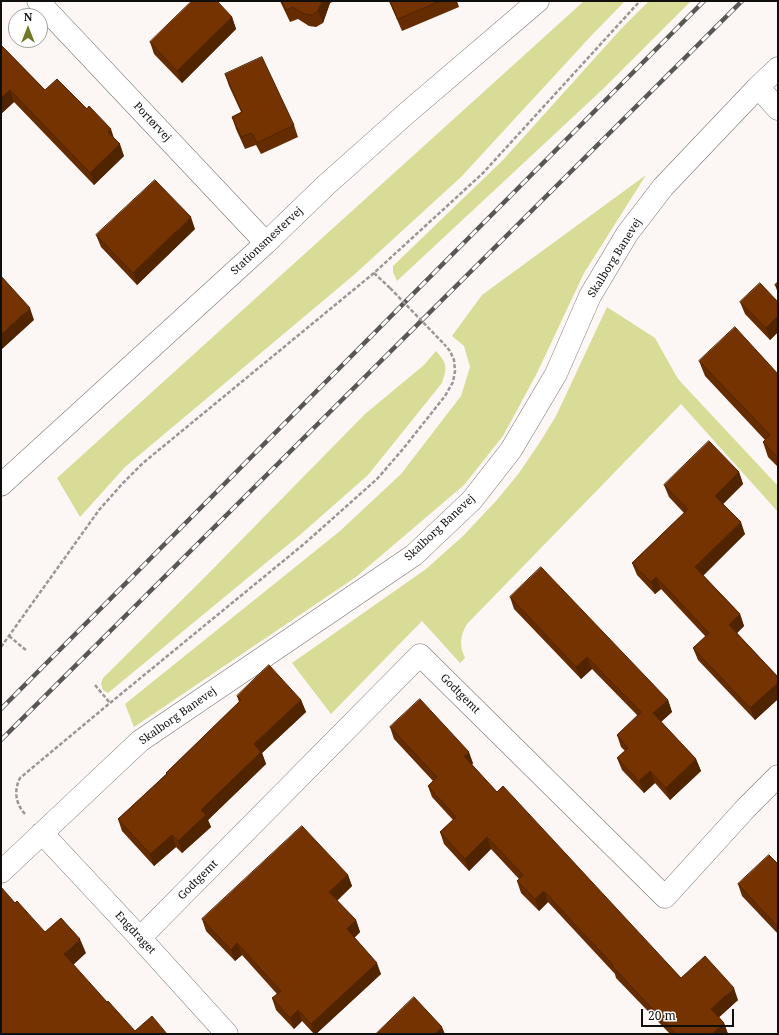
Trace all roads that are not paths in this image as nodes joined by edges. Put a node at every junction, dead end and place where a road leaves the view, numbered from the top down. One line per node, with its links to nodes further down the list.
1 (38, 1): 6 (street, Portørvej)
2 (538, 1): 6 (street, Stationsmestervej)
3 (778, 68): 4 (street, Skalborg Banevej)
4 (758, 87): 5 (street); 9 (street, Skalborg Banevej)
5 (778, 109)
6 (266, 243): 7 (street, Stationsmestervej)
7 (1, 485)
8 (778, 776): 11 (street, Godtgemt)
9 (42, 833): 10 (street, Skalborg Banevej); 11 (street, Engdraget)
10 (1, 872)
11 (140, 938): 12 (street, Engdraget)
12 (227, 1034)

